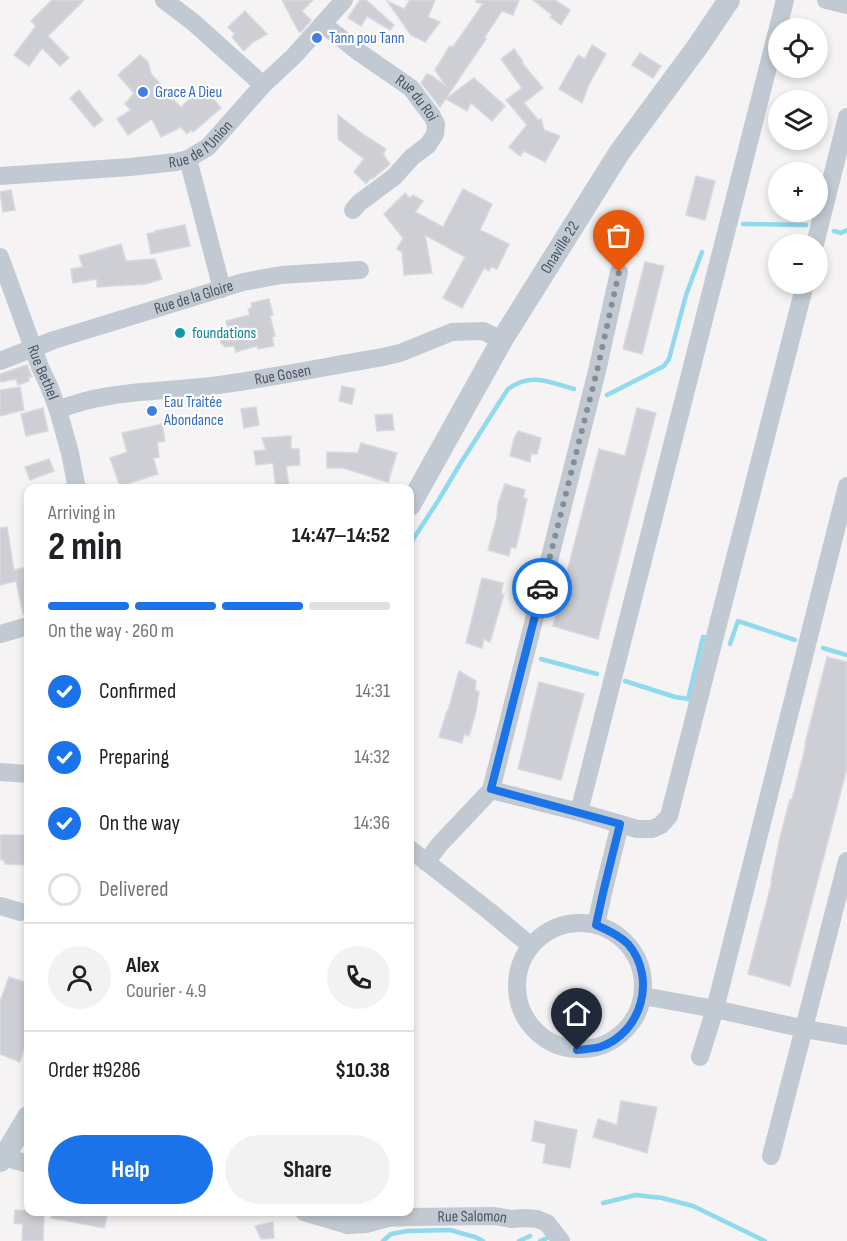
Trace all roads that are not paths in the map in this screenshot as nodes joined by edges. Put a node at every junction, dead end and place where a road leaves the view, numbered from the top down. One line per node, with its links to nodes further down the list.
1 (164, 0): 8 (street)
2 (344, 0): 7 (street, Rue de l'Union)
3 (729, 0): 19 (street, Onaville 22)
4 (785, 0): 33 (street)
5 (826, 0): 6 (street)
6 (847, 5)
7 (323, 24): 8 (street, Rue de l'Union); 12 (street, Rue du Roi)
8 (263, 85): 10 (street, Rue de l'Union)
9 (847, 117): 13 (street)
10 (188, 159): 11 (street, Rue de l'Union); 17 (street)
11 (0, 176)
12 (353, 210)
13 (817, 234)
14 (0, 257): 20 (street, Rue Bethel)
15 (360, 270): 17 (street, Rue de la Gloire)
16 (619, 272): 32 (street)
17 (222, 289): 20 (street, Rue de la Gloire)
18 (802, 294): 34 (street)
19 (502, 340): 22 (street, Rue Gosen); 23 (street, Onaville 22)
20 (33, 348): 21 (street, Rue de la Gloire); 22 (street, Rue Bethel)
21 (0, 361)
22 (58, 410): 24 (street, Rue Bethel)
23 (435, 457): 25 (street); 27 (street, Onaville 22)
24 (76, 484)
25 (410, 484)
26 (847, 486): 43 (street)
27 (414, 497)
28 (24, 627): 29 (street)
29 (1, 632)
30 (0, 772): 31 (street)
31 (24, 774)
32 (491, 789): 33 (street); 37 (street)
33 (579, 812): 34 (street)
34 (620, 824): 40 (street)
35 (414, 852): 37 (street)
36 (847, 861): 44 (street)
37 (426, 862): 41 (street)
38 (0, 906): 39 (street)
39 (21, 912)
40 (596, 925): 41 (street); 42 (street)
41 (531, 946): 42 (street)
42 (643, 996): 43 (street)
43 (715, 1009): 44 (street); 46 (street)
44 (805, 1029): 45 (street); 48 (street)
45 (847, 1036)
46 (700, 1057)
47 (24, 1123): 49 (street)
48 (771, 1156)
49 (2, 1159): 50 (street)
50 (24, 1163)
51 (318, 1216): 52 (street, Rue Salomon)
52 (561, 1241)

